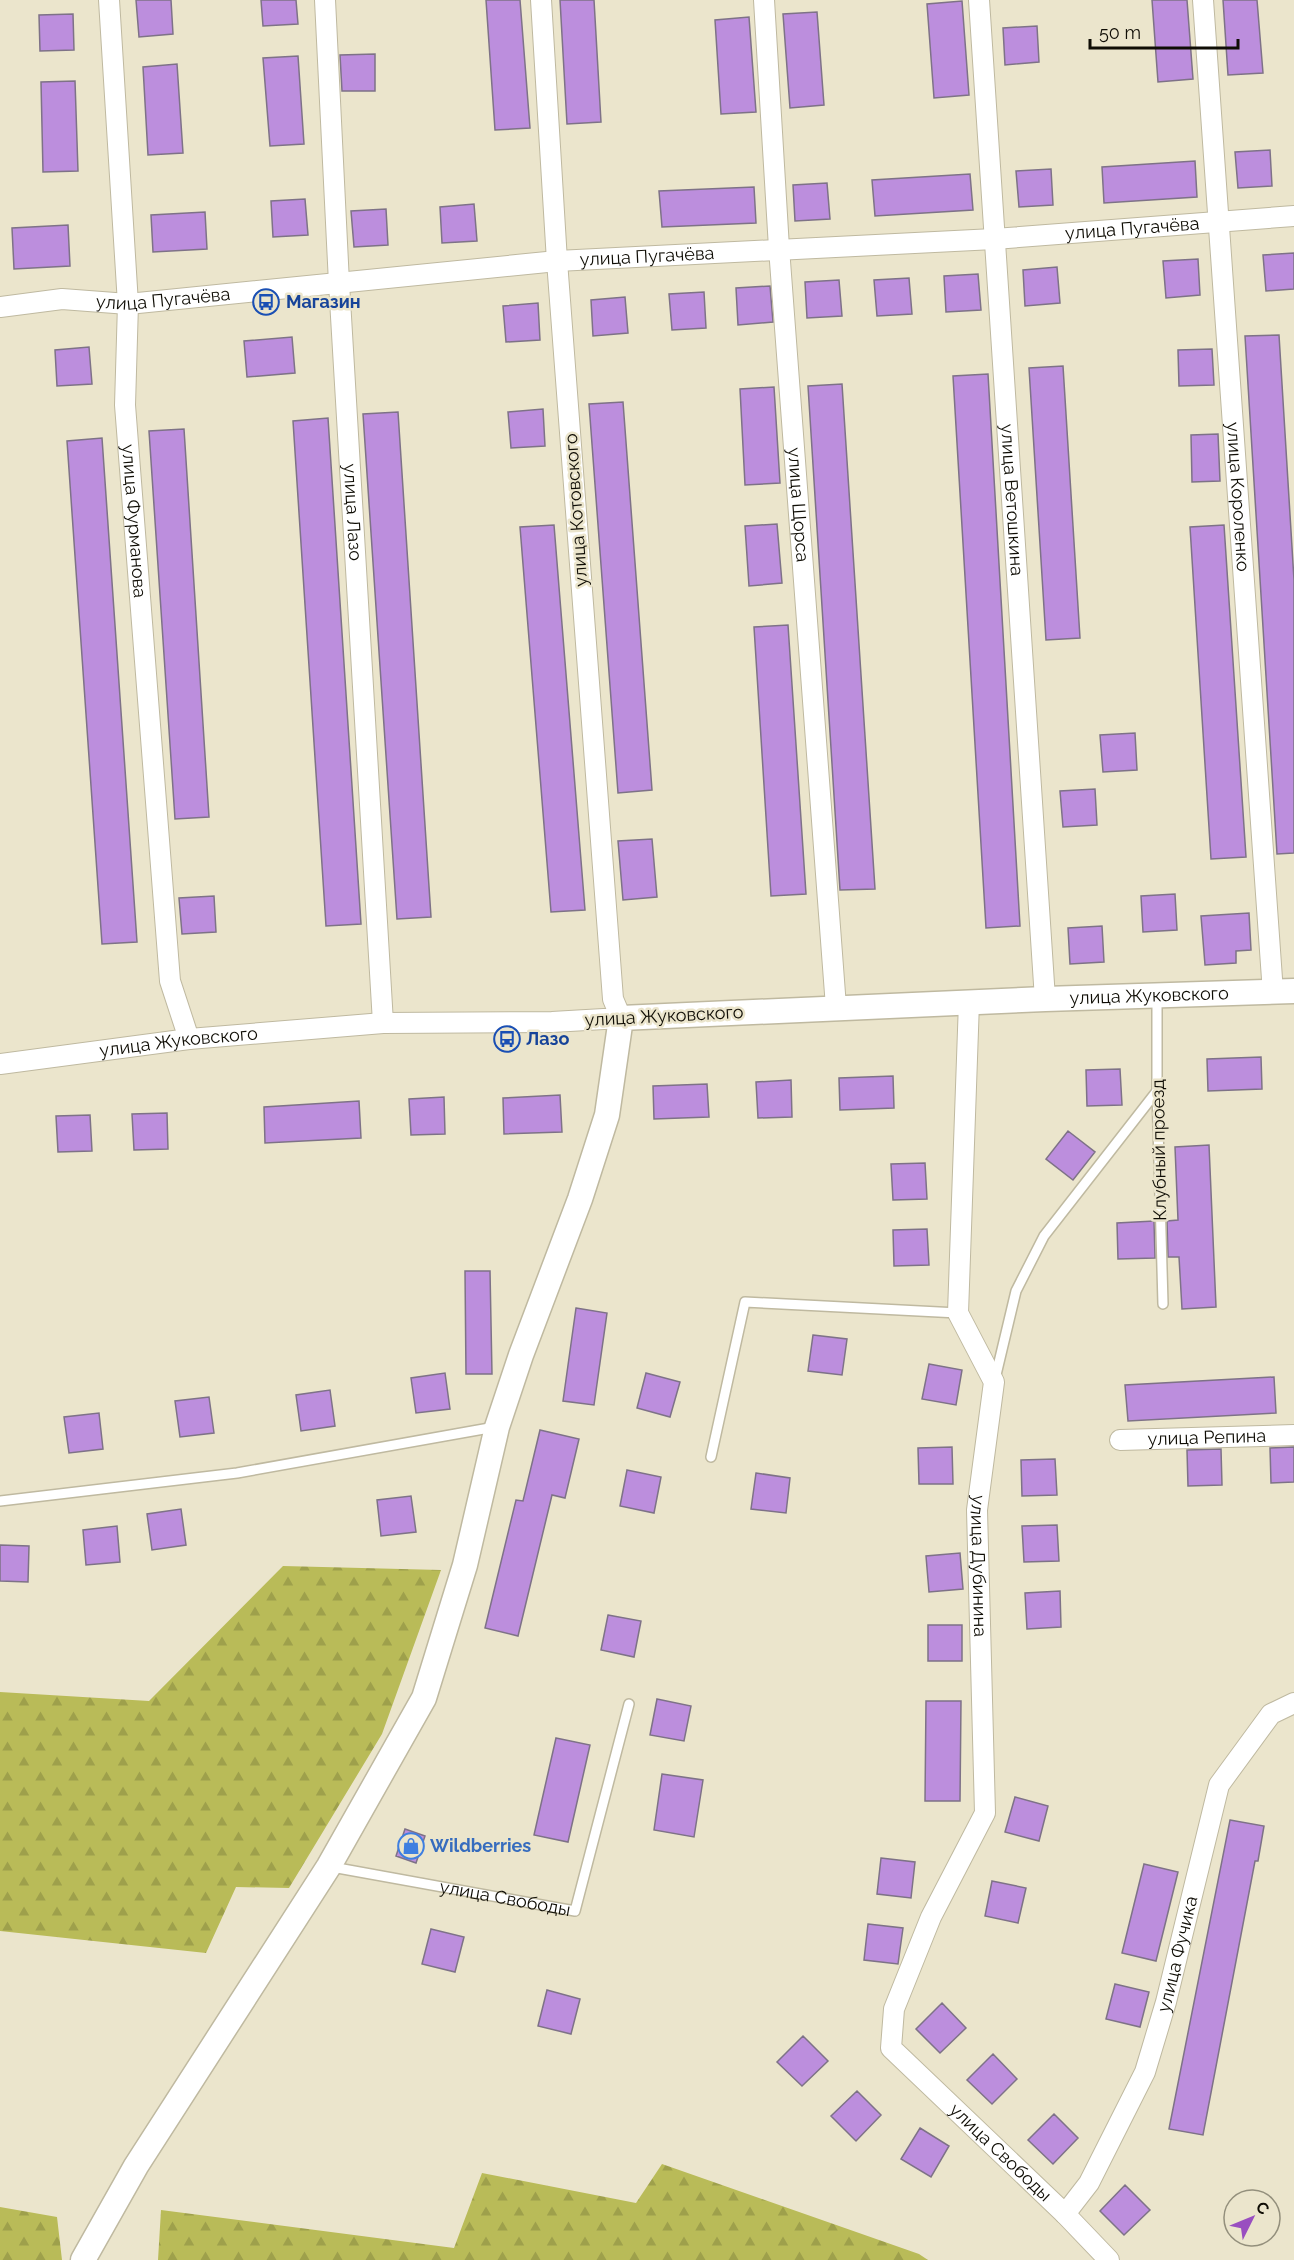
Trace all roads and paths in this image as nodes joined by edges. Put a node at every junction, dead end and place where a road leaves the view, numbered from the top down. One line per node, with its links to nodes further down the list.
1 (109, 0): 13 (street, улица Фурманова)
2 (325, 0): 12 (street, улица Лазо)
3 (541, 0): 11 (street, улица Котовского)
4 (764, 0): 10 (street, улица Щорса)
5 (979, 0): 9 (street, улица Ветошкина)
6 (1203, 0): 8 (street, улица Короленко)
7 (1294, 216): 8 (street, улица Пугачёва)
8 (1220, 222): 9 (street, улица Пугачёва); 15 (street, улица Короленко)
9 (994, 239): 10 (street, улица Пугачёва); 17 (street, улица Ветошкина)
10 (779, 249): 11 (street, улица Пугачёва); 19 (street, улица Щорса)
11 (557, 261): 12 (street, улица Пугачёва); 20 (street, улица Котовского)
12 (339, 283): 13 (street, улица Пугачёва); 21 (street, улица Лазо)
13 (128, 304): 14 (street, улица Пугачёва); 22 (street, улица Фурманова)
14 (0, 307)
15 (1283, 992): 16 (street, улица Жуковского)
16 (1157, 995): 17 (street, улица Жуковского); 24 (lane, Клубный проезд)
17 (1045, 999): 18 (street, улица Жуковского)
18 (969, 1002): 19 (street, улица Жуковского); 26 (street)
19 (836, 1007): 20 (street, улица Жуковского)
20 (621, 1018): 21 (street, улица Жуковского); 28 (street)
21 (383, 1023): 22 (street, улица Жуковского)
22 (189, 1039): 23 (street, улица Жуковского)
23 (0, 1064)
24 (1157, 1090): 25 (lane, Клубный проезд); 27 (lane)
25 (1163, 1304)
26 (958, 1313): 27 (street); 31 (lane)
27 (994, 1382): 36 (street, улица Дубинина)
28 (497, 1427): 32 (lane); 35 (street)
29 (1294, 1435): 30 (street, улица Репина)
30 (1120, 1440)
31 (711, 1457)
32 (0, 1501)
33 (1294, 1702): 37 (street, улица Фучика)
34 (628, 1704): 35 (lane, улица Свободы)
35 (329, 1866): 38 (street)
36 (891, 2048): 37 (street, улица Свободы)
37 (1065, 2214): 39 (street, улица Свободы)
38 (83, 2260)
39 (1109, 2260)

